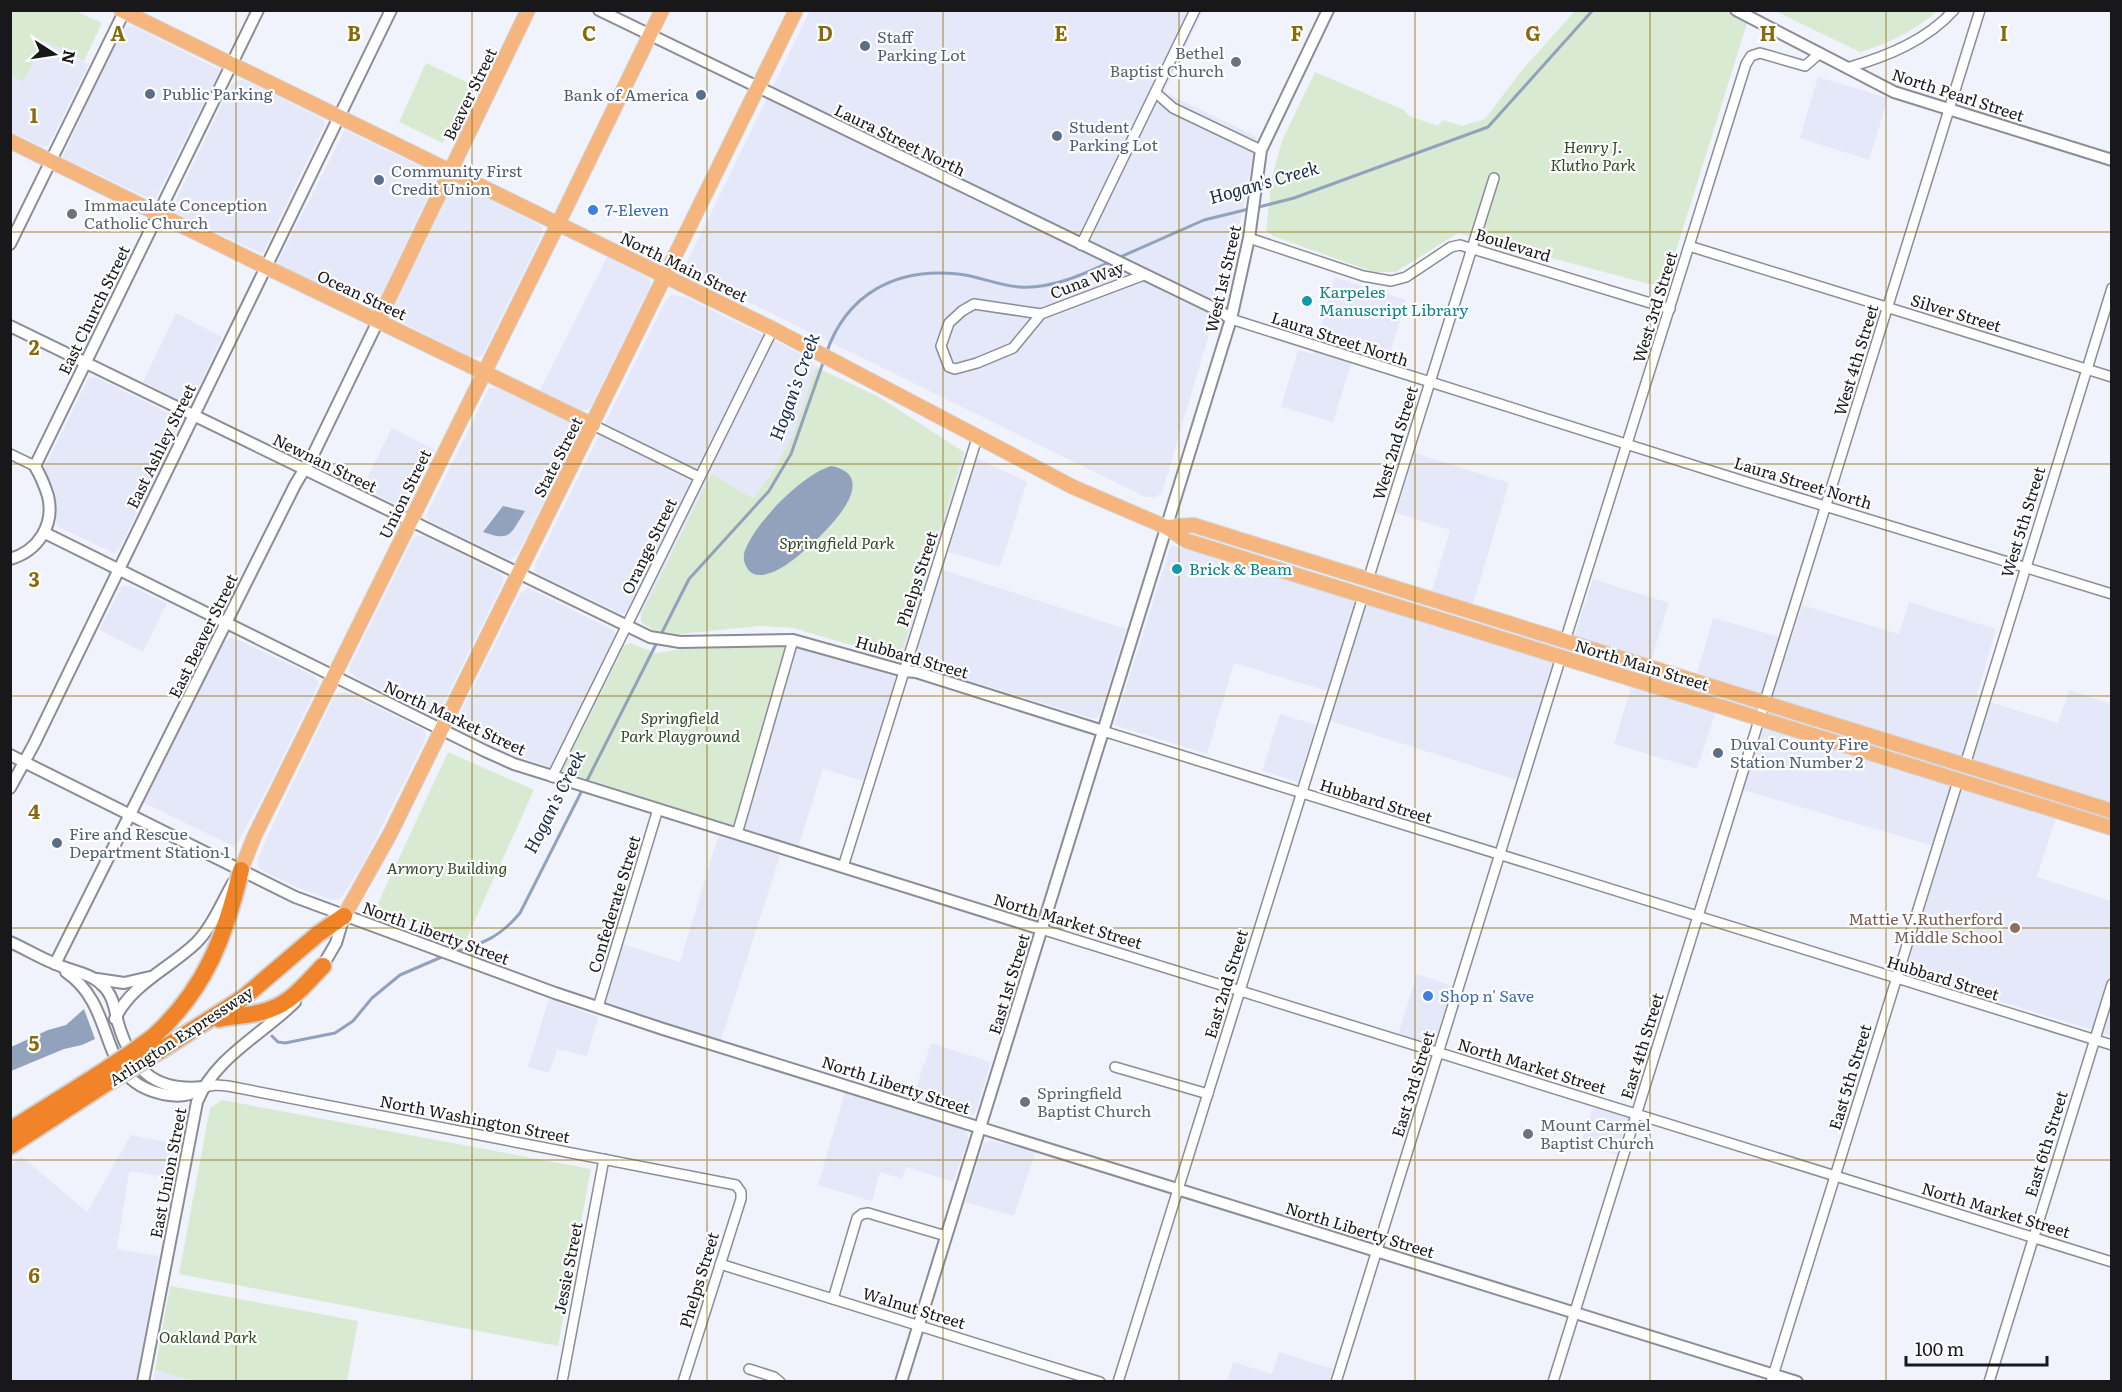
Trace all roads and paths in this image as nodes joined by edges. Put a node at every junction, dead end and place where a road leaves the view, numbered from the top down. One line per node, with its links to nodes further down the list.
1 (258, 10): 15 (street, East Church Street)
2 (391, 10): 20 (street, East Ashley Street)
3 (528, 10): 25 (main road, Beaver Street)
4 (599, 10): 13 (street, Laura Street North)
5 (662, 10): 13 (main road, Union Street)
6 (796, 10): 17 (main road, State Street)
7 (1195, 10): 18 (street)
8 (1328, 10): 22 (street, West 1st Street)
9 (1736, 10): 14 (street, North Pearl Street)
10 (1954, 10): 16 (street)
11 (1980, 10): 19 (street, West 4th Street)
12 (123, 11): 15 (main road, North Main Street); 24 (street)
13 (650, 35): 17 (street, Laura Street North); 28 (main road, Union Street)
14 (1820, 53): 16 (street, North Pearl Street); 32 (street, West 3rd Street)
15 (231, 65): 20 (main road, North Main Street); 27 (street, East Church Street)
16 (1851, 68): 19 (street, North Pearl Street)
17 (758, 88): 31 (street, Laura Street North); 36 (main road, State Street)
18 (1156, 93): 22 (street); 31 (street)
19 (1949, 109): 23 (street, North Pearl Street); 38 (street, West 4th Street)
20 (339, 118): 25 (main road, North Main Street); 34 (street, East Ashley Street)
21 (10, 141): 24 (main road, Ocean Street)
22 (1261, 150): 29 (street, West 1st Street)
23 (2112, 160)
24 (51, 161): 27 (main road, Ocean Street); 30 (street)
25 (450, 172): 28 (main road, North Main Street); 42 (main road, Beaver Street)
26 (1494, 178): 33 (street, West 2nd Street)
27 (158, 214): 34 (main road, Ocean Street); 45 (street, East Church Street)
28 (558, 224): 36 (main road, North Main Street); 47 (main road, Union Street)
29 (1249, 238): 33 (street, Boulevard); 41 (street, West 1st Street)
30 (10, 244)
31 (1081, 244): 35 (street, Laura Street North)
32 (1689, 246): 38 (street, Silver Street); 39 (street, West 3rd Street)
33 (1472, 248): 39 (street, Boulevard); 49 (street, West 2nd Street)
34 (266, 267): 42 (main road, Ocean Street); 50 (street, East Ashley Street)
35 (1144, 275): 40 (street, Cuna Way); 41 (street, Laura Street North)
36 (666, 277): 44 (main road, North Main Street); 51 (main road, State Street)
37 (2112, 288): 46 (street, West 5th Street)
38 (1888, 308): 46 (street, Silver Street); 58 (street, West 4th Street)
39 (1670, 309): 53 (street, West 3rd Street)
40 (1041, 314): 40 (street, Cuna Way)
41 (1231, 320): 49 (street, Laura Street North); 60 (street, West 1st Street)
42 (378, 321): 47 (main road, Ocean Street); 56 (street, East Beaver Street)
43 (10, 326): 45 (street, Newnan Street)
44 (773, 329): 52 (main road, North Main Street); 57 (street, Orange Street)
45 (86, 363): 50 (street, Newnan Street); 55 (street, East Church Street)
46 (2086, 369): 48 (street, Silver Street); 63 (street, West 5th Street)
47 (484, 373): 51 (main road, Ocean Street); 59 (main road, Union Street)
48 (2112, 377)
49 (1430, 383): 53 (street, Laura Street North); 66 (street, West 2nd Street)
50 (193, 416): 56 (street, Newnan Street); 64 (street, East Ashley Street)
51 (593, 425): 57 (street, Ocean Street); 65 (main road, State Street)
52 (977, 438): 60 (main road, North Main Street); 74 (street, Phelps Street)
53 (1628, 443): 58 (street, Laura Street North); 72 (street, West 3rd Street)
54 (10, 454): 55 (street)
55 (35, 466): 61 (street)
56 (304, 469): 59 (street, Newnan Street); 69 (street, East Beaver Street)
57 (699, 477): 70 (street, Orange Street)
58 (1826, 505): 63 (street, Laura Street North); 76 (street, West 4th Street)
59 (411, 521): 65 (street, Newnan Street); 75 (main road, Union Street)
60 (1166, 527): 66 (main road, North Main Street); 68 (main road, North Main Street); 79 (street, East 1st Street)
61 (45, 533): 62 (street); 64 (street, North Market Street)
62 (10, 559)
63 (2025, 567): 67 (street, Laura Street North); 82 (street, West 5th Street)
64 (118, 569): 69 (street, North Market Street); 81 (street, East Ashley Street)
65 (519, 574): 70 (street, Newnan Street); 78 (main road, State Street)
66 (1368, 580): 72 (main road, North Main Street)
67 (2112, 594)
68 (1363, 596): 73 (main road, North Main Street); 86 (street, East 2nd Street)
69 (226, 623): 75 (street, North Market Street); 89 (street, East Beaver Street)
70 (626, 627): 71 (street, Hubbard Street); 83 (street, Orange Street)
71 (793, 640): 74 (street, Hubbard Street); 91 (street)
72 (1565, 641): 76 (main road, North Main Street)
73 (1561, 657): 77 (main road, North Main Street); 92 (street, East 3rd Street)
74 (904, 671): 79 (street, Hubbard Street); 93 (street, Phelps Street)
75 (334, 677): 78 (street, North Market Street); 94 (main road, Union Street)
76 (1764, 703): 77 (street, West 4th Street); 82 (main road, North Main Street)
77 (1760, 719): 84 (main road, North Main Street); 96 (street, East 4th Street)
78 (442, 729): 83 (street, North Market Street); 95 (main road, State Street)
79 (1103, 731): 86 (street, Hubbard Street); 97 (street, East 1st Street)
80 (10, 755): 81 (street, North Liberty Street)
81 (24, 762): 85 (street, East Ashley Street); 89 (street, North Liberty Street)
82 (1965, 765): 88 (main road, North Main Street)
83 (552, 777): 87 (street, North Market Street)
84 (1958, 781): 90 (main road, North Main Street); 103 (street, East 5th Street)
85 (10, 788)
86 (1301, 793): 92 (street, Hubbard Street); 105 (street, East 2nd Street)
87 (658, 809): 91 (street, North Market Street); 106 (street, Confederate Street)
88 (2112, 811)
89 (131, 815): 94 (street, North Liberty Street); 99 (street, East Beaver Street)
90 (2112, 828)
91 (737, 834): 93 (street, North Market Street)
92 (1500, 855): 96 (street, Hubbard Street); 113 (street, East 3rd Street)
93 (843, 867): 97 (street, North Market Street)
94 (241, 870): 95 (street, North Liberty Street); 101 (street, Union Street); 111 (highway, Arlington Expressway)
95 (344, 916): 100 (street, East Union Street); 106 (street, North Liberty Street); 108 (highway, Arlington Expressway)
96 (1698, 916): 103 (street, Hubbard Street); 118 (street, East 4th Street)
97 (1041, 929): 105 (street, North Market Street); 119 (street, East 1st Street)
98 (10, 942): 99 (street, North Washington Street)
99 (55, 964): 102 (street, North Washington Street); 110 (street, North Washington Street)
100 (323, 966): 108 (highway); 116 (street, East Union Street)
101 (155, 974): 102 (street, Union Street); 107 (street, Union Street)
102 (91, 978): 107 (street, North Washington Street)
103 (1896, 978): 109 (street, Hubbard Street); 123 (street, East 5th Street)
104 (2112, 984): 109 (street, East 6th Street)
105 (1240, 991): 113 (street, North Market Street); 117 (street, East 2nd Street)
106 (598, 1007): 119 (street, North Liberty Street)
107 (116, 1015): 110 (street, Union Street); 116 (street, North Washington Street)
108 (207, 1023): 111 (highway, Arlington Expressway)
109 (2094, 1040): 112 (street, Hubbard Street); 127 (street, East 6th Street)
110 (110, 1041): 116 (street, North Washington Street)
111 (157, 1044): 115 (highway, Arlington Expressway, bridge)
112 (2112, 1045)
113 (1438, 1052): 118 (street, North Market Street); 128 (street, East 3rd Street)
114 (1115, 1067): 117 (street)
115 (99, 1081): 120 (highway, Arlington Expressway); 121 (highway, Arlington Expressway)
116 (203, 1088): 122 (street, North Washington Street); 136 (street, East Union Street)
117 (1208, 1094): 125 (street, East 2nd Street)
118 (1637, 1114): 123 (street, North Market Street); 132 (street, East 4th Street)
119 (980, 1127): 125 (street, North Liberty Street); 126 (street, East 1st Street)
120 (10, 1130)
121 (10, 1146)
122 (604, 1159): 124 (street, North Washington Street); 137 (street, Jessie Street)
123 (1835, 1176): 127 (street, North Market Street); 135 (street, East 5th Street)
124 (740, 1188): 130 (street, Phelps Street)
125 (1179, 1189): 128 (street, North Liberty Street); 142 (street, East 2nd Street)
126 (946, 1236): 131 (street); 133 (street, East 1st Street)
127 (2034, 1238): 129 (street, North Market Street); 146 (street, East 6th Street)
128 (1377, 1251): 132 (street, North Liberty Street); 143 (street, East 3rd Street)
129 (2112, 1262)
130 (720, 1264): 131 (street, Walnut Street); 138 (street, Phelps Street)
131 (833, 1299): 133 (street, Walnut Street)
132 (1574, 1313): 135 (street, North Liberty Street); 144 (street, East 4th Street)
133 (918, 1325): 140 (street, East 1st Street); 141 (street, Walnut Street)
134 (749, 1369): 139 (street)
135 (1772, 1378): 145 (street, North Liberty Street)
136 (144, 1381)
137 (562, 1382)
138 (683, 1382)
139 (780, 1382)
140 (901, 1382)
141 (1100, 1382)
142 (1118, 1382)
143 (1336, 1382)
144 (1553, 1382)
145 (1797, 1382)
146 (1989, 1382)

